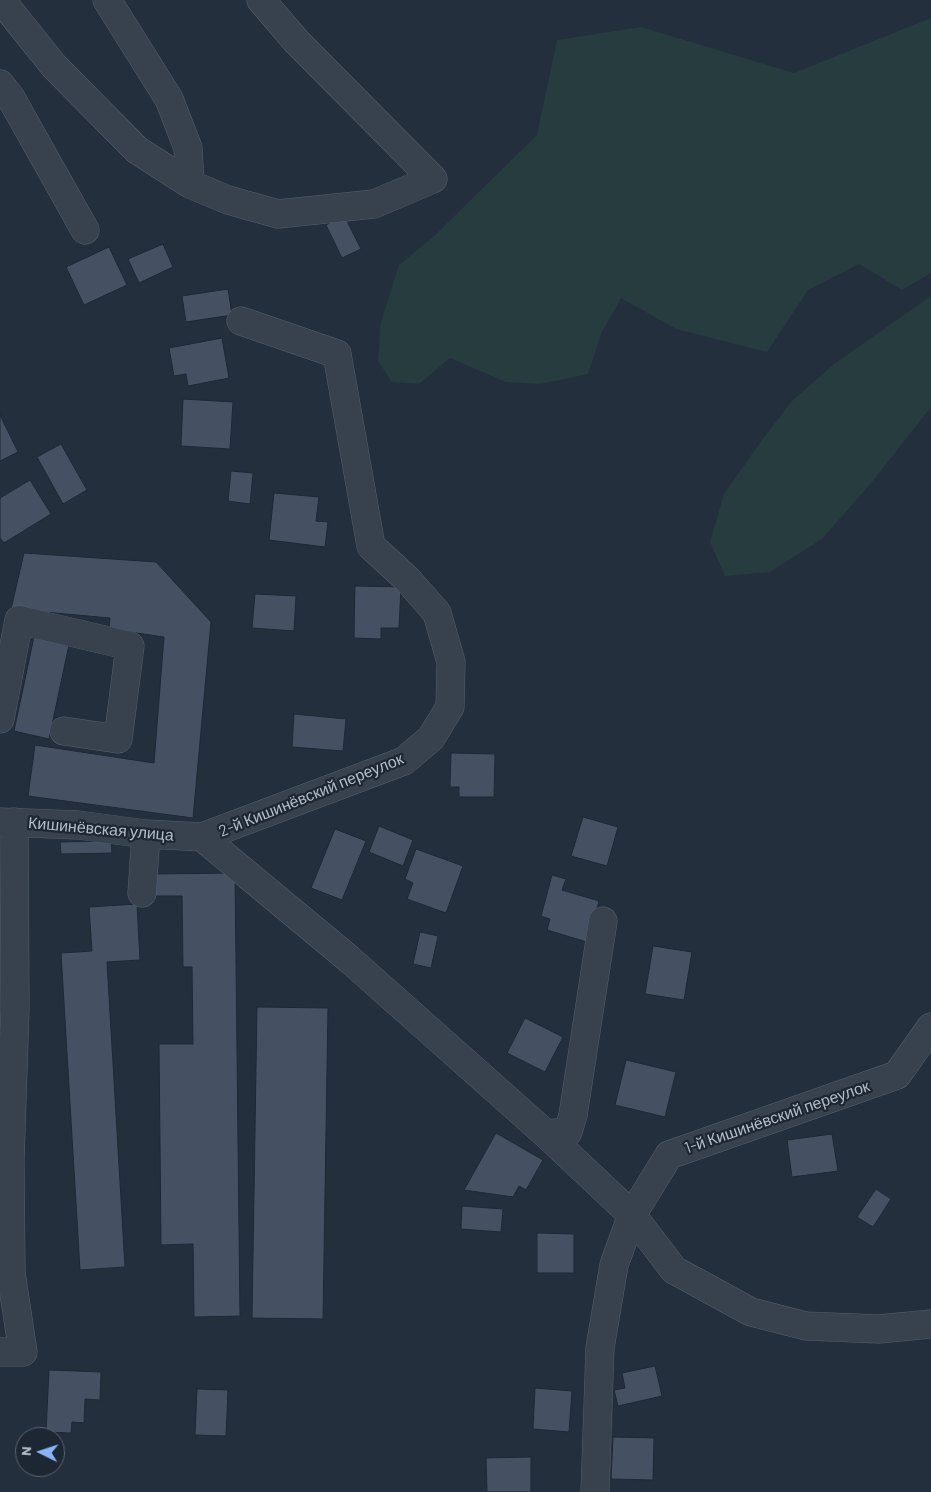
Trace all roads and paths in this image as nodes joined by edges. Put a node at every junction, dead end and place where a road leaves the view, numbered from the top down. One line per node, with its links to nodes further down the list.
1 (1, 0): 5 (street)
2 (107, 0): 5 (street)
3 (261, 0): 5 (street)
4 (0, 84): 6 (street)
5 (190, 184)
6 (85, 230)
7 (241, 321): 12 (street, 2-й Кишинёвский переулок)
8 (0, 719): 9 (street)
9 (64, 731)
10 (7, 822): 11 (street, Кишинёвская улица); 19 (street)
11 (146, 834): 12 (street, Кишинёвская улица); 13 (street)
12 (202, 837): 16 (street)
13 (142, 893)
14 (603, 920): 16 (street)
15 (931, 1027): 17 (street, 1-й Кишинёвский переулок)
16 (546, 1134): 17 (street)
17 (632, 1215): 18 (street); 20 (street, 1-й Кишинёвский переулок)
18 (931, 1324)
19 (11, 1352)
20 (595, 1492)

